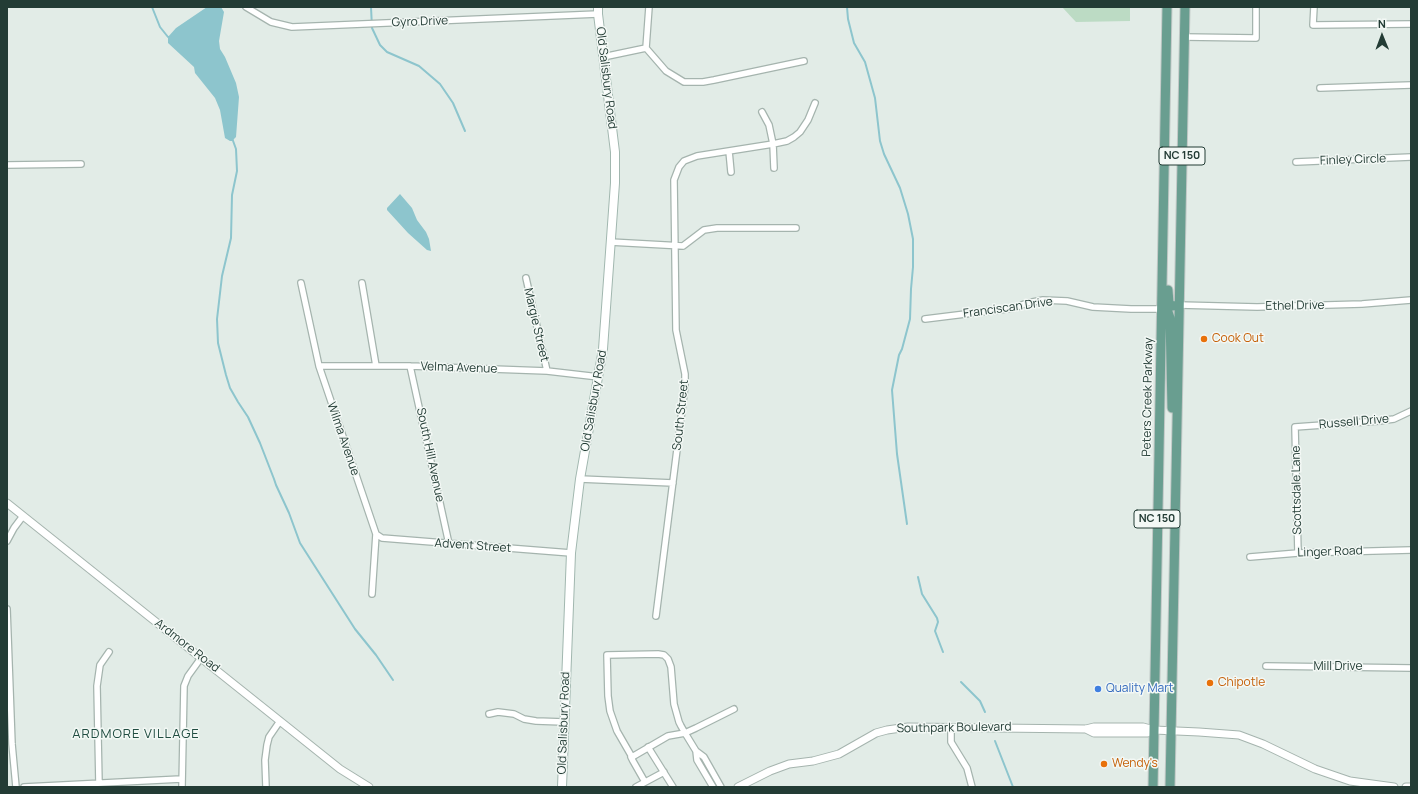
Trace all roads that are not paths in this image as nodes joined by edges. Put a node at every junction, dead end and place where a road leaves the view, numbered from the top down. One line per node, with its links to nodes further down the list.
1 (246, 7): 7 (street, Gyro Drive)
2 (649, 7): 10 (street)
3 (1167, 7): 25 (main road, Peters Creek Parkway / NC 150)
4 (1185, 7): 9 (main road, NC 150)
5 (1256, 7): 9 (street)
6 (1314, 7): 8 (street)
7 (598, 11): 11 (main road, Old Salisbury Road)
8 (1411, 24)
9 (1184, 37): 33 (main road, NC 150)
10 (646, 48): 11 (street); 12 (street)
11 (603, 57): 27 (main road, Old Salisbury Road)
12 (804, 61)
13 (1411, 85): 14 (street)
14 (1320, 88)
15 (814, 103): 17 (street)
16 (762, 112): 17 (street)
17 (773, 144): 18 (street); 23 (street)
18 (729, 151): 24 (street); 28 (street, South Street)
19 (1411, 157): 20 (street, Finley Circle)
20 (1296, 162)
21 (81, 164): 22 (street)
22 (7, 165)
23 (774, 168)
24 (731, 172)
25 (1163, 224): 33 (main road); 34 (main road, Peters Creek Parkway / NC 150)
26 (796, 228): 28 (street)
27 (610, 242): 28 (street); 40 (main road, Old Salisbury Road)
28 (675, 246): 45 (street, South Street)
29 (526, 278): 39 (street, Margie Street)
30 (301, 283): 36 (street, Wilma Avenue)
31 (362, 283): 37 (street)
32 (1411, 300): 33 (street, Ethel Drive)
33 (1179, 305): 42 (main road, NC 150)
34 (1162, 309): 35 (street, Franciscan Drive); 42 (main road); 67 (main road, Peters Creek Parkway / NC 150)
35 (925, 319)
36 (318, 366): 37 (street, Velma Avenue); 48 (street, Wilma Avenue)
37 (376, 366): 38 (street, Velma Avenue)
38 (410, 366): 39 (street, Velma Avenue); 50 (street, South Hill Avenue)
39 (547, 371): 40 (street, Velma Avenue)
40 (599, 377): 44 (main road, Old Salisbury Road)
41 (1411, 411): 43 (street, Russell Drive)
42 (1177, 418): 68 (main road, NC 150)
43 (1295, 427): 53 (street, Scottsdale Lane)
44 (580, 479): 45 (street); 52 (main road, Old Salisbury Road)
45 (673, 483): 57 (street, South Street)
46 (7, 503): 47 (street, Ardmore Road)
47 (24, 516): 49 (street); 59 (street, Ardmore Road)
48 (376, 534): 50 (street, Advent Street); 55 (street, Wilma Avenue)
49 (7, 540)
50 (449, 544): 52 (street, Advent Street)
51 (1411, 550): 53 (street, Linger Road)
52 (571, 553): 65 (main road, Old Salisbury Road)
53 (1298, 554): 54 (street, Linger Road)
54 (1250, 557)
55 (372, 594)
56 (7, 609): 70 (street)
57 (656, 616)
58 (109, 652): 77 (street)
59 (201, 658): 64 (street, Ardmore Road); 75 (street)
60 (1266, 666): 61 (street, Mill Drive)
61 (1411, 668)
62 (734, 709): 69 (street)
63 (489, 714): 65 (street)
64 (280, 721): 81 (street); 82 (street, Ardmore Road)
65 (564, 722): 83 (main road, Old Salisbury Road)
66 (951, 727): 67 (street, Southpark Boulevard); 88 (street, Southpark Boulevard); 89 (street)
67 (1154, 730): 68 (street, Southpark Boulevard); 90 (main road, Peters Creek Parkway / NC 150)
68 (1171, 731): 91 (main road, NC 150); 92 (street, Southpark Boulevard)
69 (685, 732): 71 (street); 72 (street); 73 (street)
70 (9, 744): 78 (street)
71 (648, 747): 73 (street); 74 (street)
72 (696, 751): 86 (street); 87 (street)
73 (631, 757): 76 (street)
74 (664, 772): 76 (street); 85 (street)
75 (182, 779): 77 (street); 80 (street)
76 (645, 782): 84 (street)
77 (99, 784): 79 (street)
78 (16, 787)
79 (24, 787)
80 (182, 787)
81 (266, 787)
82 (369, 787)
83 (562, 787)
84 (636, 787)
85 (673, 787)
86 (713, 787)
87 (721, 787)
88 (738, 787)
89 (972, 787)
90 (1153, 787)
91 (1170, 787)
92 (1394, 787)
93 (1406, 787): 94 (street)
94 (1411, 787)

